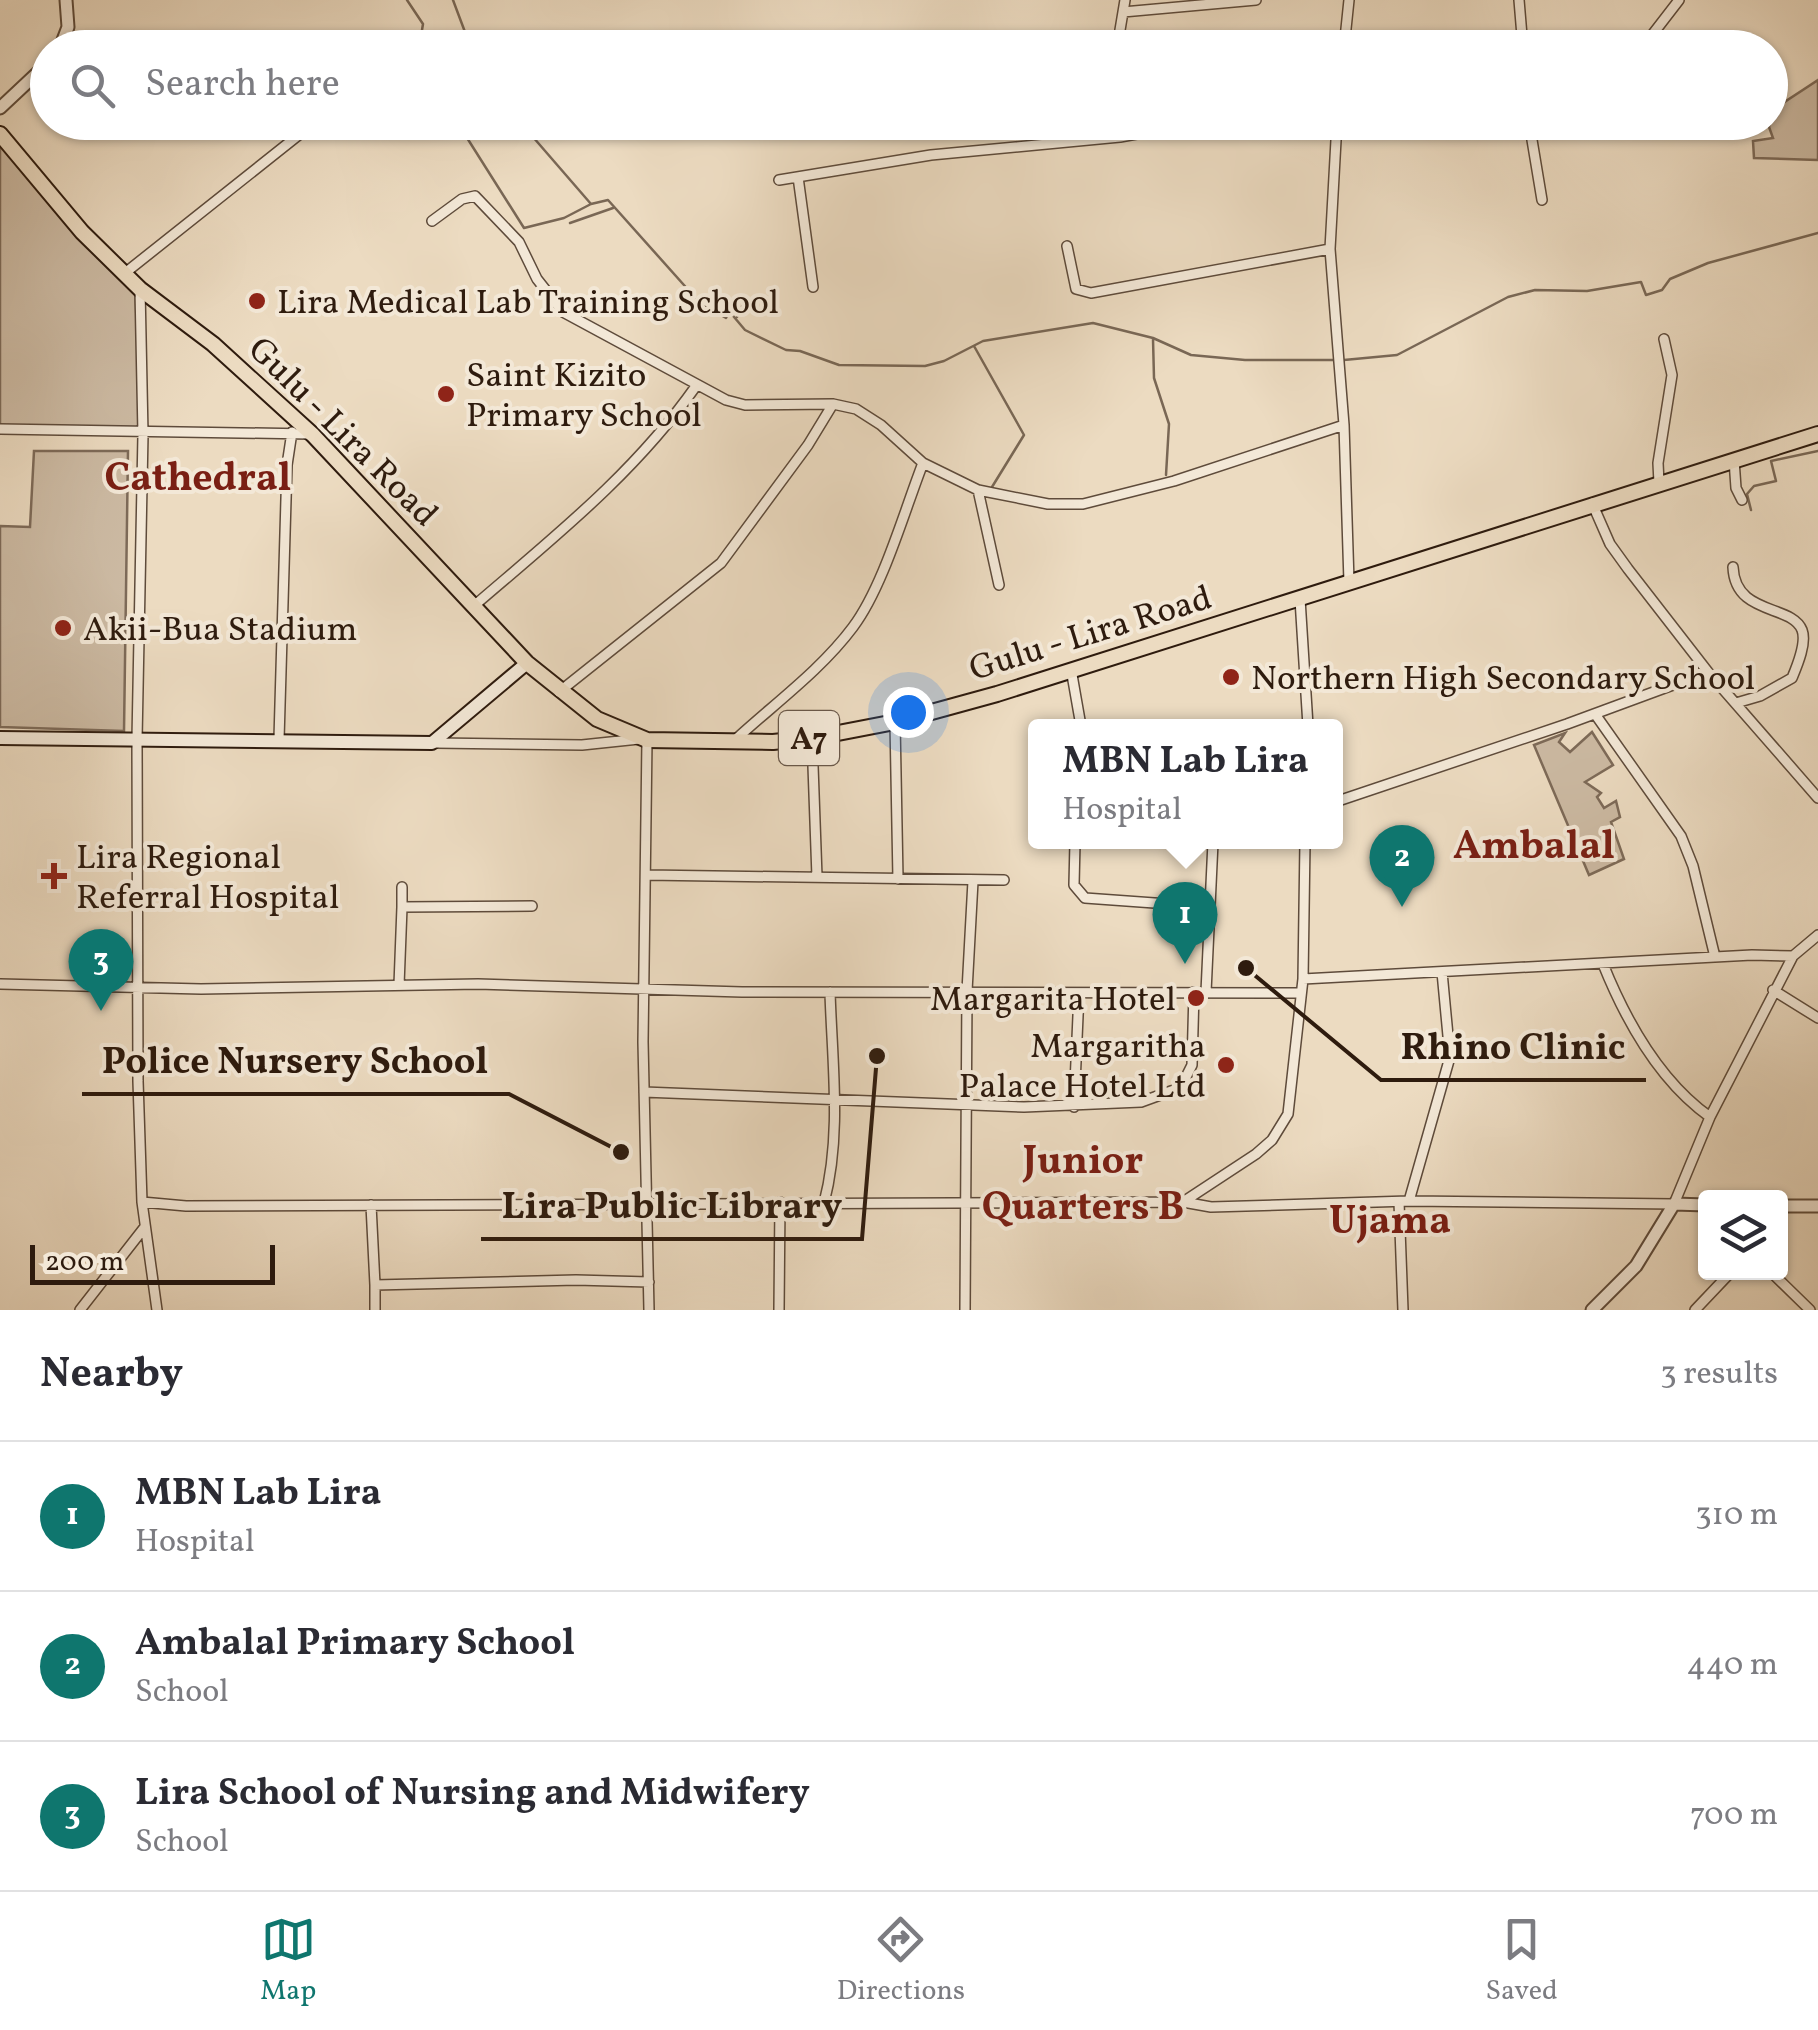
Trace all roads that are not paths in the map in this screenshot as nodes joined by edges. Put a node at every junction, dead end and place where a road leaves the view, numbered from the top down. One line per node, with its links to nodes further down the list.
1 (66, 0): 8 (street)
2 (1125, 0): 7 (street)
3 (1256, 0): 7 (street)
4 (1349, 0): 10 (street)
5 (1518, 0): 11 (street)
6 (1679, 0): 12 (street)
7 (1123, 12): 9 (street)
8 (67, 30)
9 (1120, 30)
10 (1346, 30)
11 (1521, 30)
12 (1656, 30)
13 (30, 80): 14 (street)
14 (0, 108)
15 (0, 134): 26 (main road, Gulu - Lira Road / A7)
16 (292, 140): 26 (street)
17 (1089, 140): 20 (street)
18 (1336, 140): 25 (street)
19 (1532, 140): 22 (street)
20 (798, 177): 21 (street); 27 (street)
21 (779, 180)
22 (1542, 200)
23 (432, 221): 30 (street)
24 (1067, 246): 25 (street)
25 (1330, 249): 32 (street)
26 (125, 274): 28 (main road, Gulu - Lira Road / A7)
27 (813, 287)
28 (140, 289): 35 (street); 37 (main road, Gulu - Lira Road / A7)
29 (1664, 339): 40 (street)
30 (696, 386): 31 (street); 48 (street)
31 (833, 404): 39 (street); 52 (street)
32 (1344, 425): 41 (street); 45 (street)
33 (0, 430): 35 (street)
34 (292, 432): 35 (street); 37 (street); 62 (street)
35 (143, 434): 60 (street)
36 (1818, 434): 38 (main road, Gulu - Lira Road / A7)
37 (313, 435): 48 (main road, Gulu - Lira Road / A7)
38 (1734, 460): 40 (main road, Gulu - Lira Road / A7); 42 (street)
39 (923, 463): 41 (street); 63 (street)
40 (1660, 483): 43 (main road, Gulu - Lira Road / A7)
41 (978, 490): 46 (street)
42 (1740, 497)
43 (1592, 503): 45 (main road, Gulu - Lira Road / A7); 51 (street)
44 (1733, 567): 53 (street)
45 (1349, 582): 47 (main road, Gulu - Lira Road / A7)
46 (999, 585)
47 (1300, 599): 50 (main road, Gulu - Lira Road / A7); 56 (street)
48 (475, 606): 49 (main road, Gulu - Lira Road / A7)
49 (527, 663): 52 (main road, Gulu - Lira Road / A7); 64 (main road)
50 (1071, 669): 55 (street); 57 (main road, Gulu - Lira Road / A7)
51 (1708, 672): 53 (street); 54 (street)
52 (559, 692): 61 (main road, Gulu - Lira Road / A7)
53 (1736, 703): 65 (street)
54 (1595, 714): 66 (street); 81 (street)
55 (1080, 719)
56 (1308, 719)
57 (896, 722): 59 (main road, Gulu - Lira Road / A7); 72 (street)
58 (0, 738): 60 (main road)
59 (812, 738): 63 (main road, Gulu - Lira Road / A7); 71 (street)
60 (136, 739): 62 (main road); 87 (street)
61 (644, 739): 63 (main road, Gulu - Lira Road / A7); 64 (street); 70 (street)
62 (280, 740): 64 (main road)
63 (734, 742)
64 (432, 743)
65 (1818, 798)
66 (1343, 799)
67 (1075, 849): 78 (street)
68 (1213, 849): 78 (street)
69 (1305, 849): 84 (street)
70 (646, 875): 71 (street); 88 (street)
71 (817, 877): 72 (street)
72 (898, 879): 74 (street)
73 (1004, 880): 74 (street)
74 (973, 882): 90 (street)
75 (402, 887): 77 (street)
76 (532, 906): 77 (street)
77 (402, 907): 86 (street)
78 (1210, 907): 93 (street)
79 (1818, 935): 80 (street)
80 (1793, 956): 81 (street); 89 (street)
81 (1714, 957): 82 (street)
82 (1603, 964): 83 (street); 101 (street)
83 (1442, 972): 84 (street); 108 (street)
84 (1302, 979): 94 (street)
85 (0, 984): 87 (street)
86 (399, 986): 87 (street); 88 (street)
87 (140, 987): 103 (street)
88 (643, 990): 91 (street); 97 (street)
89 (1773, 990): 96 (street); 101 (street)
90 (967, 991): 91 (street); 95 (street); 99 (street)
91 (830, 992): 98 (street)
92 (1194, 992): 93 (street); 95 (street); 100 (street)
93 (1206, 992): 94 (street)
94 (1299, 992): 102 (street)
95 (1078, 993): 100 (street)
96 (1818, 1018)
97 (644, 1092): 98 (street); 104 (street)
98 (834, 1102): 99 (street); 106 (street)
99 (966, 1106): 100 (street); 109 (street)
100 (1074, 1108)
101 (1710, 1118): 110 (street)
102 (1208, 1185): 107 (street); 115 (street)
103 (142, 1202): 111 (street); 116 (street)
104 (646, 1202): 105 (street); 111 (street); 119 (street)
105 (780, 1202): 106 (street); 125 (street)
106 (824, 1202): 109 (street)
107 (1183, 1202): 109 (street); 115 (street)
108 (1404, 1202): 110 (street); 115 (street); 127 (street)
109 (966, 1204): 126 (street)
110 (1674, 1204): 112 (street); 128 (street)
111 (371, 1205): 120 (street)
112 (1698, 1205)
113 (1788, 1206): 114 (street)
114 (1818, 1206)
115 (1211, 1207)
116 (144, 1228): 121 (street); 122 (street)
117 (1723, 1280): 129 (street)
118 (1779, 1280): 130 (street)
119 (648, 1282): 120 (street); 124 (street)
120 (375, 1285): 123 (street)
121 (80, 1310)
122 (157, 1310)
123 (375, 1310)
124 (650, 1310)
125 (779, 1310)
126 (965, 1310)
127 (1403, 1310)
128 (1592, 1310)
129 (1695, 1310)
130 (1810, 1310)

